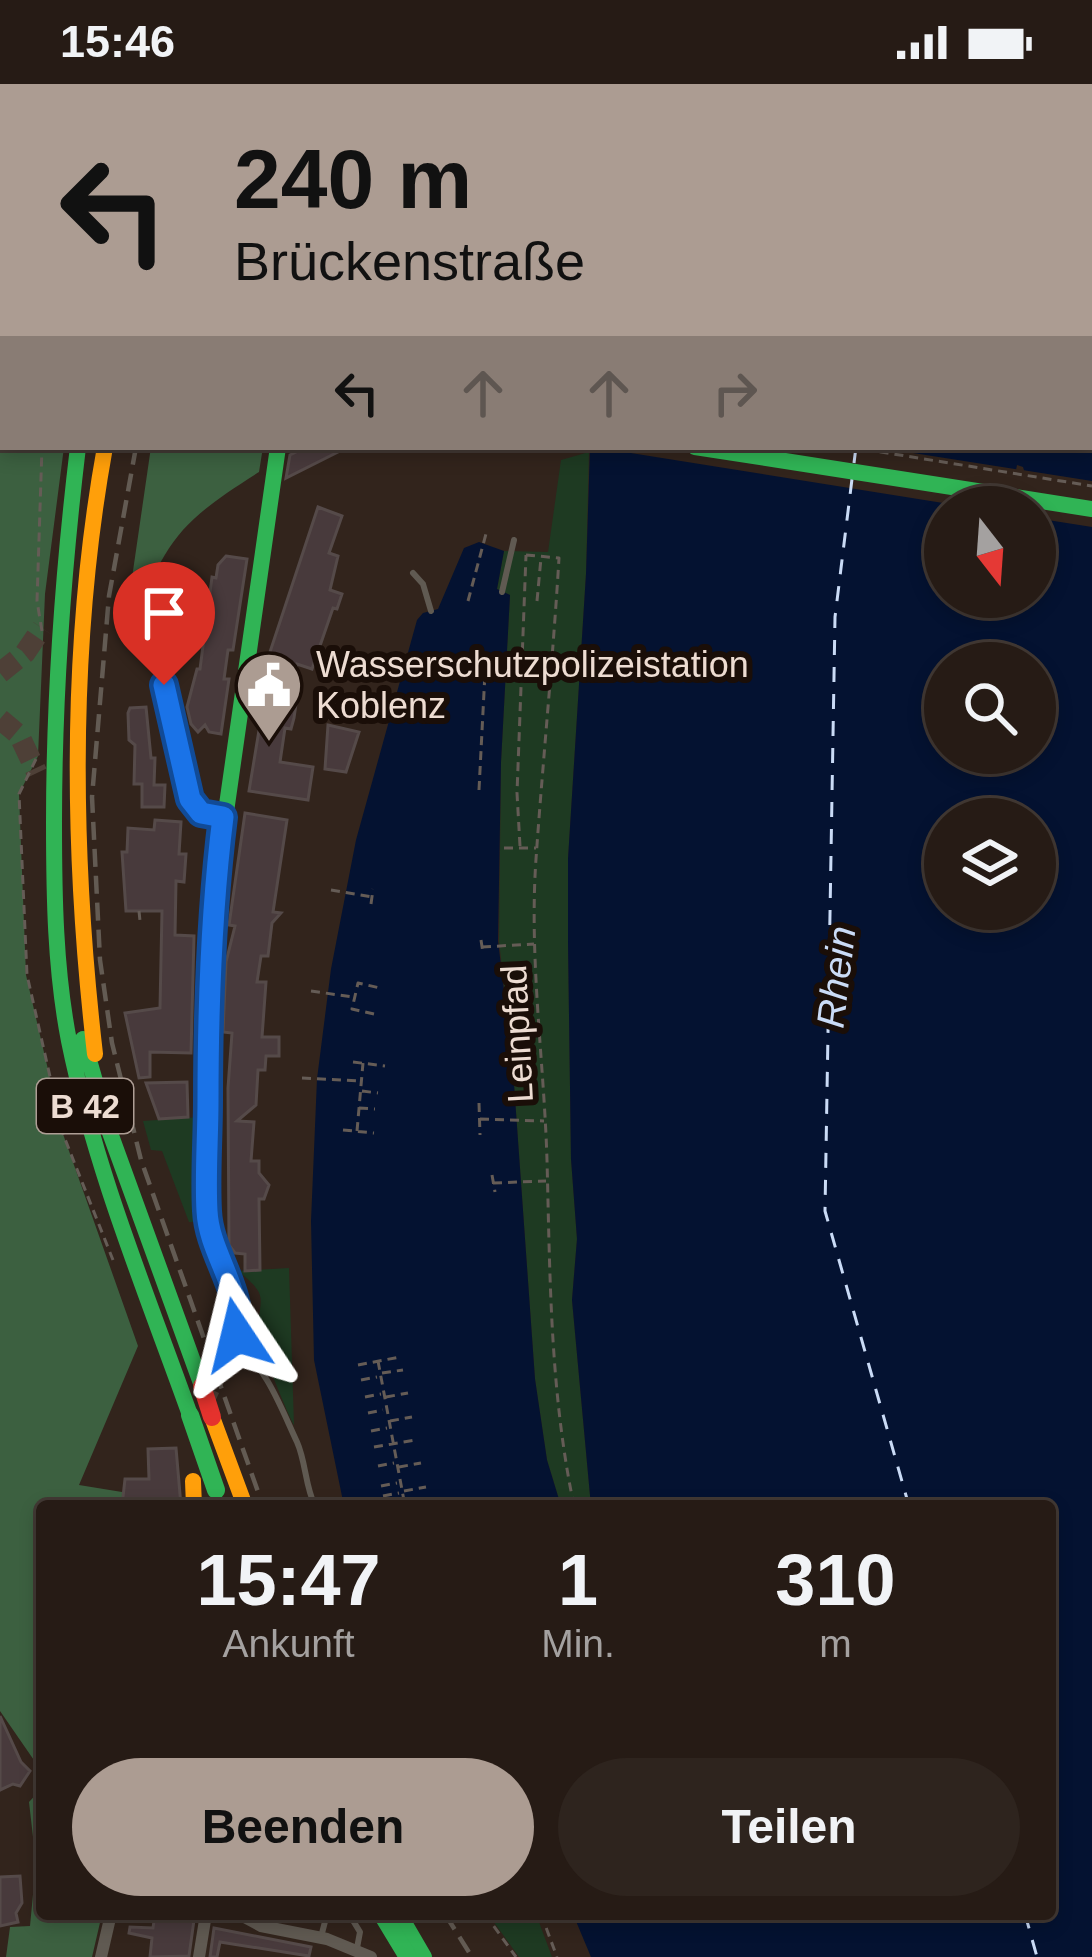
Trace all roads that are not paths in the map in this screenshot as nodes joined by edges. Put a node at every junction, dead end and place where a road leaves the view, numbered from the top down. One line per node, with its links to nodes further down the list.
1 (78, 450): 11 (main road, B 42)
2 (90, 450): 19 (main road, B 42)
3 (105, 450): 19 (main road)
4 (278, 450): 17 (main road)
5 (714, 450): 8 (main road)
6 (794, 450): 7 (main road)
7 (1092, 498)
8 (1092, 509)
9 (514, 540): 12 (lane)
10 (413, 573): 14 (lane)
11 (63, 580): 15 (main road); 18 (main road, B 42)
12 (502, 592)
13 (158, 593): 17 (street)
14 (431, 611)
15 (42, 628)
16 (38, 773): 18 (main road)
17 (223, 817): 20 (main road)
18 (54, 857): 22 (main road, B 42, bridge)
19 (103, 1108): 24 (main road, B 42, bridge)
20 (231, 1350): 25 (lane)
21 (194, 1481): 23 (main road)
22 (219, 1498)
23 (194, 1500)
24 (243, 1500)
25 (312, 1500)
26 (110, 1920): 35 (street)
27 (205, 1920): 36 (street)
28 (250, 1920): 33 (street)
29 (325, 1920): 33 (lane)
30 (352, 1920): 34 (lane)
31 (386, 1920): 38 (main road, bridge)
32 (402, 1920): 39 (main road)
33 (321, 1937): 34 (street)
34 (356, 1948): 37 (street)
35 (101, 1957)
36 (199, 1957)
37 (371, 1957)
38 (408, 1957)
39 (424, 1957)

